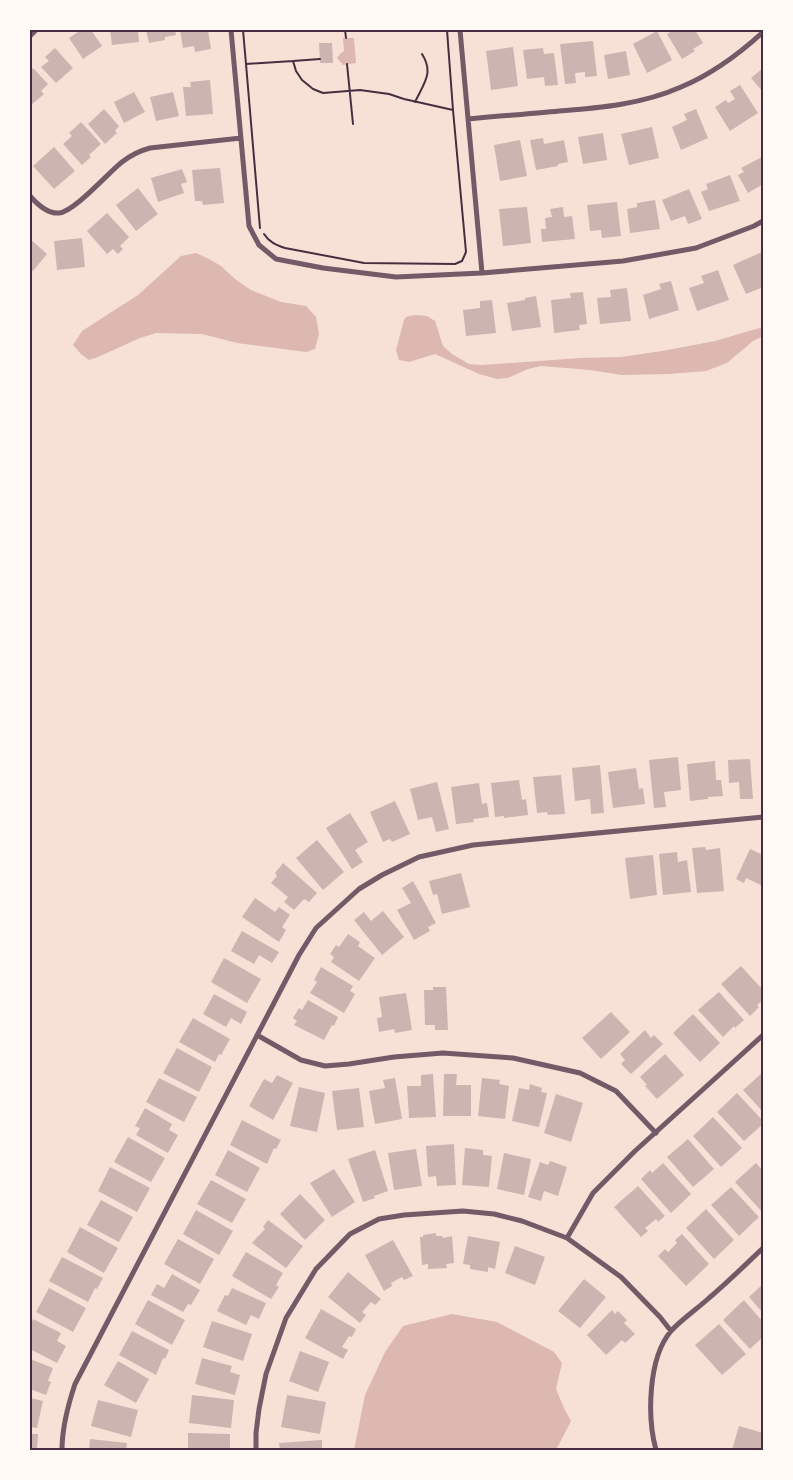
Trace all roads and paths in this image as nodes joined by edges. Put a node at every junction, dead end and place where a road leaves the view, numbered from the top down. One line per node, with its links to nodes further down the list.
1 (36, 30): 8 (street)
2 (231, 30): 20 (street)
3 (243, 30): 13 (path)
4 (345, 30): 9 (path)
5 (447, 30): 17 (path)
6 (460, 30): 18 (street)
7 (763, 32): 18 (street)
8 (30, 36)
9 (346, 38)
10 (422, 54): 16 (path)
11 (320, 58): 12 (path)
12 (293, 61): 13 (path); 15 (path)
13 (246, 64): 17 (path)
14 (346, 64): 15 (path)
15 (350, 91): 16 (path); 19 (path)
16 (415, 102): 17 (path)
17 (453, 110)
18 (468, 119): 23 (street)
19 (353, 124)
20 (240, 138): 21 (street); 23 (street)
21 (30, 196)
22 (763, 221): 23 (street)
23 (482, 273)
24 (763, 817): 25 (street)
25 (258, 1035): 27 (street); 31 (street)
26 (763, 1035): 27 (street)
27 (656, 1133): 28 (street)
28 (567, 1238): 30 (street); 32 (street)
29 (763, 1248): 30 (street)
30 (671, 1331): 33 (street)
31 (62, 1450)
32 (256, 1450)
33 (656, 1450)

